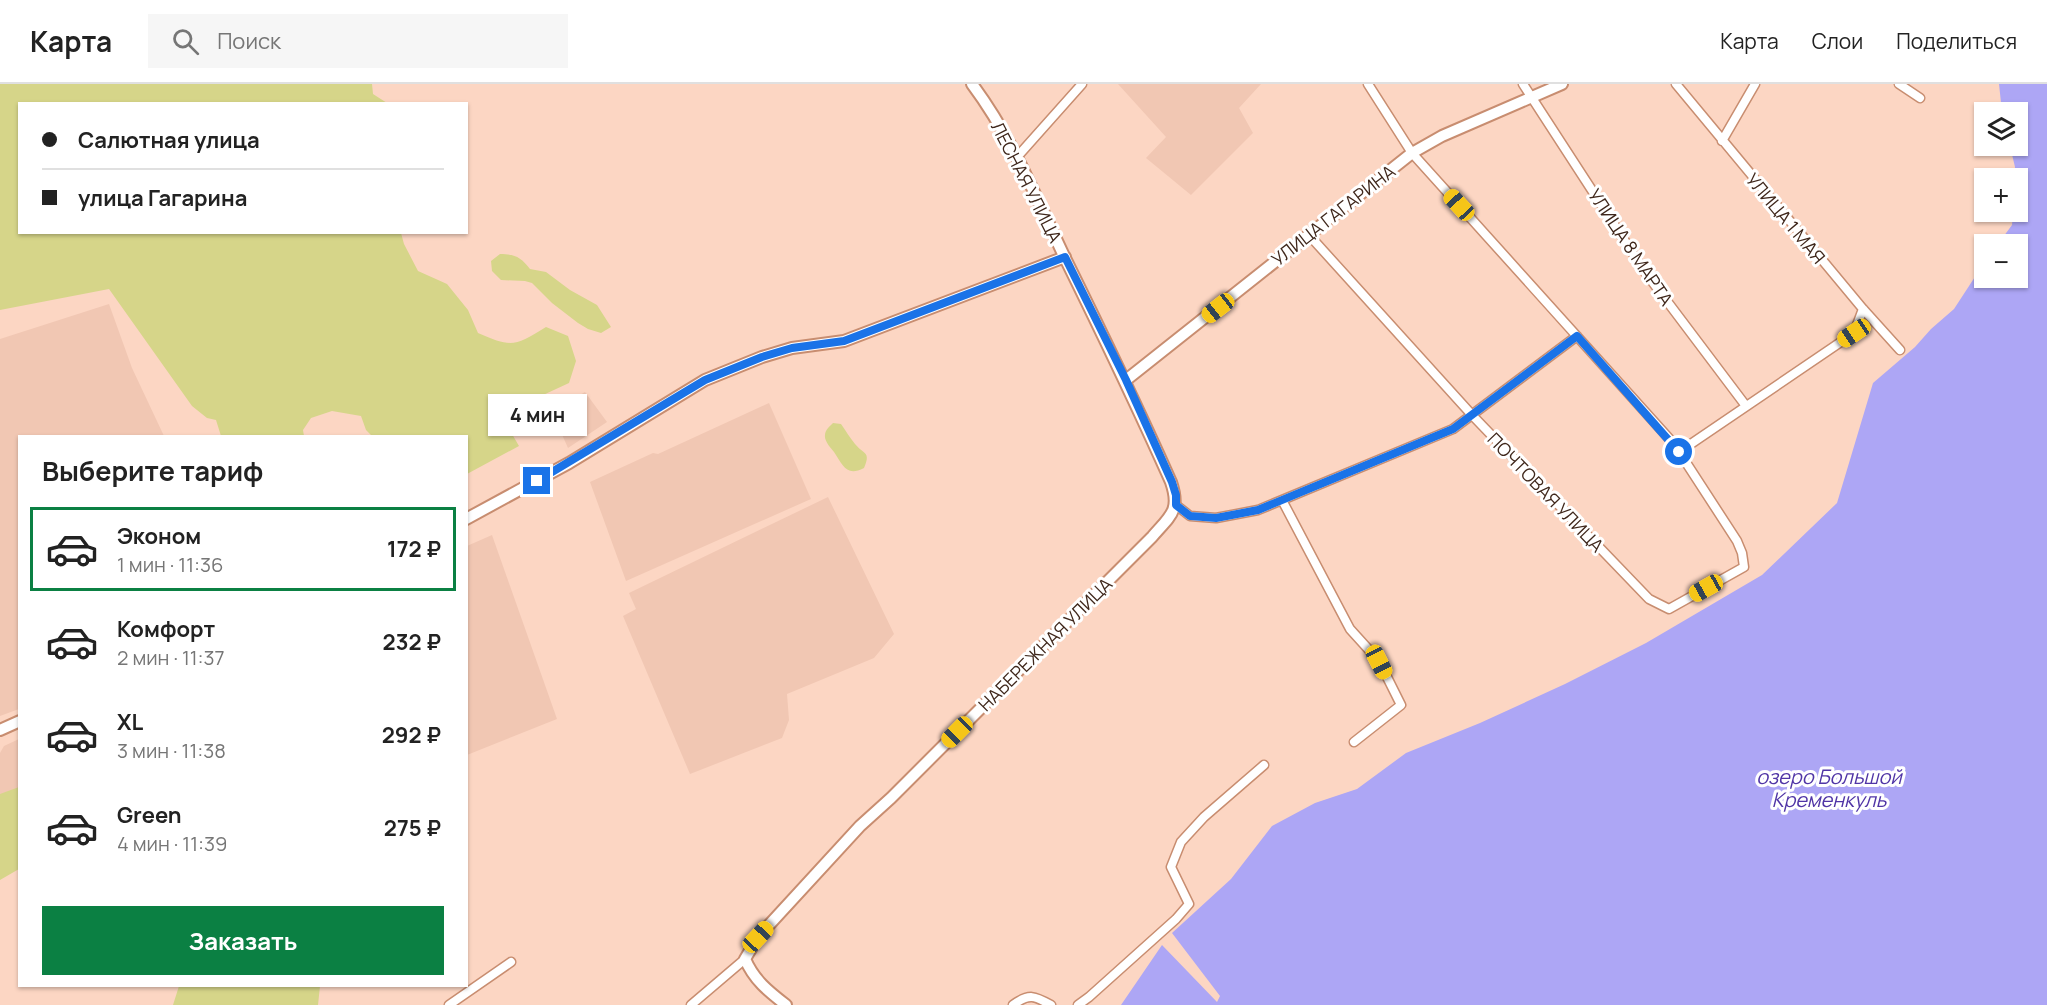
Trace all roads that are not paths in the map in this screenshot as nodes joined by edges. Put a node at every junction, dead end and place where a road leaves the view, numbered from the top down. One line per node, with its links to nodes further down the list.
1 (972, 84): 13 (street, ЛЕСНАЯ УЛИЦА)
2 (1082, 84): 13 (street)
3 (1368, 84): 12 (street)
4 (1523, 84): 9 (street, УЛИЦА 8 МАРТА)
5 (1562, 84): 9 (street, УЛИЦА ГАГАРИНА)
6 (1676, 84): 11 (street, УЛИЦА 1 МАЯ)
7 (1755, 84): 11 (street)
8 (1899, 84): 10 (street)
9 (1532, 98): 12 (street, УЛИЦА ГАГАРИНА); 20 (street, УЛИЦА 8 МАРТА)
10 (1920, 98)
11 (1722, 141): 16 (street, УЛИЦА 1 МАЯ)
12 (1412, 153): 14 (street, УЛИЦА ГАГАРИНА); 17 (street)
13 (1017, 157): 15 (street, ЛЕСНАЯ УЛИЦА)
14 (1310, 234): 19 (street, УЛИЦА ГАГАРИНА); 21 (street, ПОЧТОВАЯ УЛИЦА)
15 (1065, 257): 19 (street, ЛЕСНАЯ УЛИЦА); 25 (street)
16 (1863, 309): 18 (street, УЛИЦА 1 МАЯ); 20 (street)
17 (1577, 336): 21 (street); 22 (street)
18 (1899, 350)
19 (1126, 380): 24 (street)
20 (1746, 406): 22 (street)
21 (1472, 415): 22 (street, ПОЧТОВАЯ УЛИЦА); 23 (street)
22 (1679, 452)
23 (1282, 500): 24 (street); 28 (street)
24 (1176, 505): 31 (street, НАБЕРЕЖНАЯ УЛИЦА)
25 (468, 518)
26 (18, 722): 27 (street)
27 (0, 730)
28 (1354, 742)
29 (1264, 765): 37 (street)
30 (511, 962): 32 (street)
31 (746, 963): 33 (street); 34 (street)
32 (449, 1005)
33 (691, 1005)
34 (786, 1005)
35 (1013, 1005): 36 (street)
36 (1051, 1005)
37 (1078, 1005)

